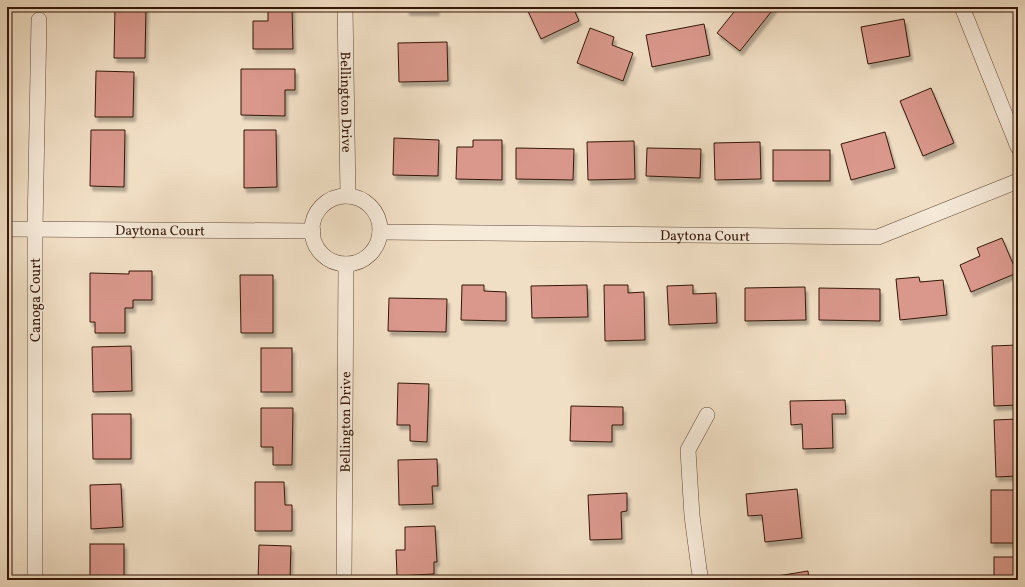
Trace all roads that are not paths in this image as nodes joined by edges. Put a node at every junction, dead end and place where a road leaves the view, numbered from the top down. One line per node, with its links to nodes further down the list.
1 (345, 7): 6 (street, Bellington Drive)
2 (962, 7): 4 (street)
3 (39, 20): 7 (street, Canoga Court)
4 (1018, 147)
5 (1018, 181): 10 (street, Daytona Court)
6 (348, 196): 9 (street); 10 (street)
7 (35, 228): 8 (street, Daytona Court); 9 (street, Daytona Court); 13 (street, Canoga Court)
8 (7, 229)
9 (313, 230): 11 (street)
10 (380, 232): 11 (street)
11 (346, 264): 14 (street, Bellington Drive)
12 (707, 415): 15 (street)
13 (35, 580)
14 (344, 580)
15 (701, 580)

